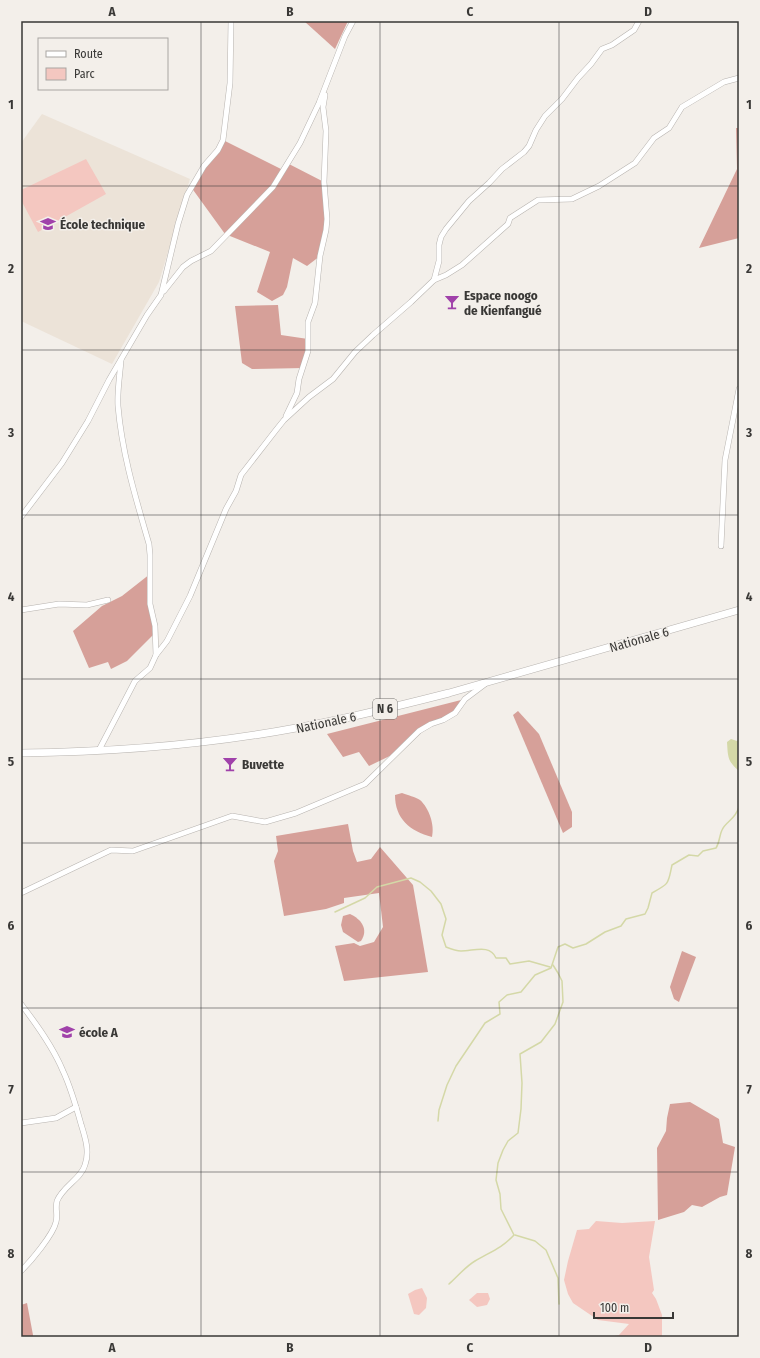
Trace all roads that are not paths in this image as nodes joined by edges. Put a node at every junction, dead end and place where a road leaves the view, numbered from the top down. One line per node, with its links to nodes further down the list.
1 (231, 21): 7 (street)
2 (353, 21): 5 (street)
3 (639, 21): 6 (street)
4 (739, 78): 6 (street)
5 (326, 87): 7 (street); 10 (street)
6 (434, 280): 10 (street)
7 (161, 295): 8 (street)
8 (121, 359): 11 (street); 16 (street)
9 (739, 389): 12 (street)
10 (284, 420): 16 (street)
11 (21, 517)
12 (721, 546)
13 (108, 600): 14 (street)
14 (21, 610)
15 (739, 610): 17 (main road, Nationale 6 / N 6)
16 (156, 655): 18 (street)
17 (489, 682): 18 (main road, Nationale 6 / N 6); 20 (street)
18 (99, 750): 19 (main road, Nationale 6 / N 6)
19 (21, 753)
20 (21, 893)
21 (21, 1004): 22 (street)
22 (76, 1107): 23 (street); 24 (street)
23 (21, 1123)
24 (21, 1271)

